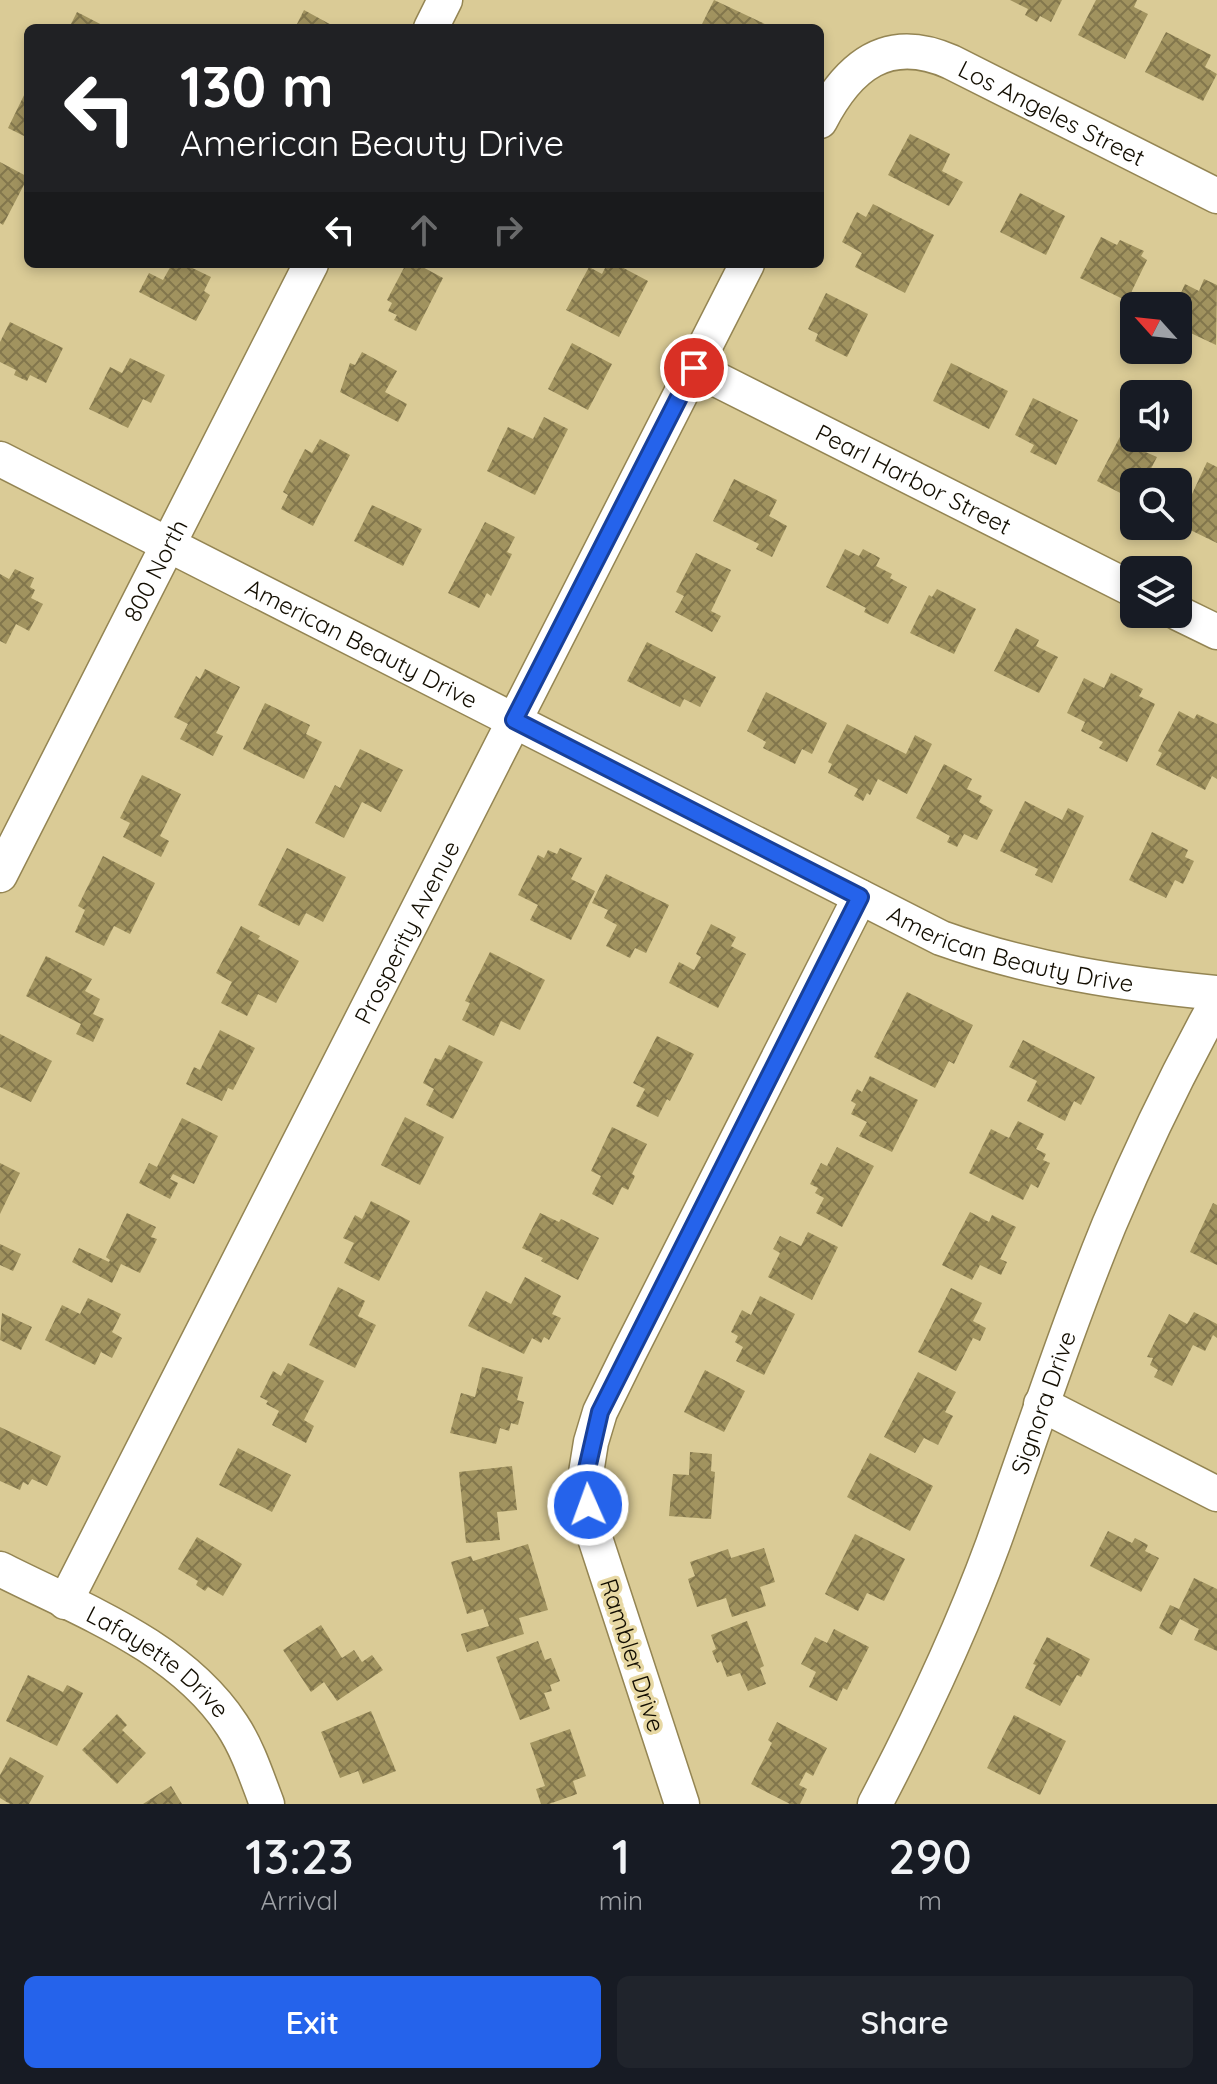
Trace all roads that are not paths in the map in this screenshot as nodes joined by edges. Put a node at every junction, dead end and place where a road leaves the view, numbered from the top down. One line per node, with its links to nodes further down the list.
1 (445, 0): 2 (street)
2 (433, 24)
3 (824, 114): 4 (street, Los Angeles Street)
4 (1217, 196)
5 (309, 268): 9 (street, 800 North)
6 (745, 268): 7 (street, Prosperity Avenue)
7 (694, 368): 10 (street, Pearl Harbor Street); 13 (street, Prosperity Avenue)
8 (0, 459): 9 (street, American Beauty Drive)
9 (168, 545): 13 (street, American Beauty Drive); 14 (street, 800 North)
10 (1120, 583)
11 (1192, 620): 12 (street)
12 (1217, 632)
13 (514, 720): 15 (street, American Beauty Drive); 21 (street, Prosperity Avenue)
14 (0, 875)
15 (860, 897): 16 (street, American Beauty Drive); 23 (street, Rambler Drive)
16 (1217, 993)
17 (1217, 1002): 18 (street, Signora Drive)
18 (1041, 1404): 19 (street); 24 (street, Signora Drive)
19 (1217, 1494)
20 (0, 1569): 21 (street, Lafayette Drive)
21 (65, 1602): 22 (street, Lafayette Drive)
22 (267, 1804)
23 (682, 1804)
24 (875, 1804)

